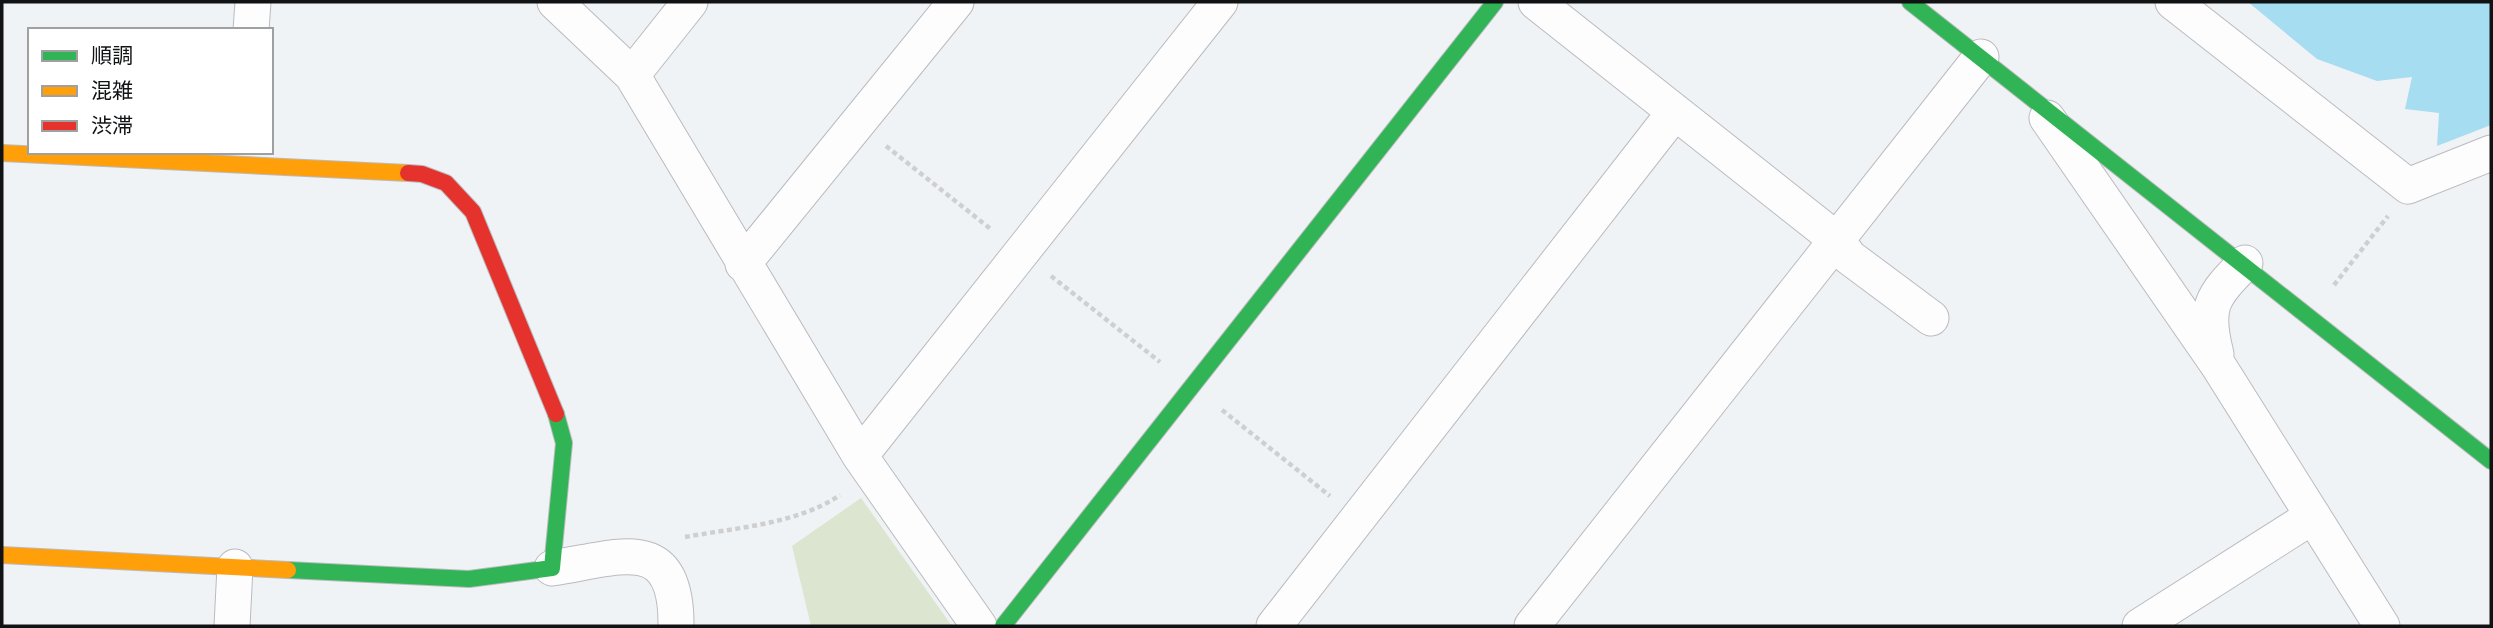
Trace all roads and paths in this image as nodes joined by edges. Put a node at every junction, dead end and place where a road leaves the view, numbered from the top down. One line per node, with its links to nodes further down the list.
1 (253, 2): 10 (street)
2 (555, 2): 12 (street)
3 (690, 2): 12 (street)
4 (956, 2): 15 (street)
5 (1220, 2): 23 (street)
6 (1495, 2): 29 (street)
7 (1536, 2): 14 (street)
8 (1910, 2): 11 (street)
9 (2174, 2): 21 (street)
10 (251, 28)
11 (1981, 57): 13 (street); 22 (street)
12 (632, 75): 25 (street)
13 (2037, 103): 24 (street); 28 (street)
14 (1674, 113): 22 (street); 33 (street)
15 (857, 124): 23 (path); 25 (street)
16 (2, 153): 18 (street)
17 (2491, 153): 21 (street)
18 (28, 154)
19 (42, 154): 20 (street)
20 (242, 159): 37 (street)
21 (2408, 186): 26 (path)
22 (1837, 240): 27 (street); 43 (street)
23 (1021, 253): 29 (path); 31 (street)
24 (2245, 263): 28 (street); 30 (street)
25 (743, 264): 31 (street)
26 (2334, 285)
27 (1931, 318)
28 (2218, 365): 32 (street)
29 (1192, 387): 33 (path); 41 (street)
30 (2491, 461)
31 (865, 464): 34 (path); 40 (street)
32 (2313, 516): 44 (street); 45 (street)
33 (1359, 518): 42 (street)
34 (683, 537)
35 (2, 555): 36 (street)
36 (235, 567): 37 (street); 38 (street)
37 (552, 568): 39 (street)
38 (232, 626)
39 (676, 626)
40 (979, 626)
41 (1003, 626)
42 (1274, 626)
43 (1532, 626)
44 (2140, 626)
45 (2382, 626)

